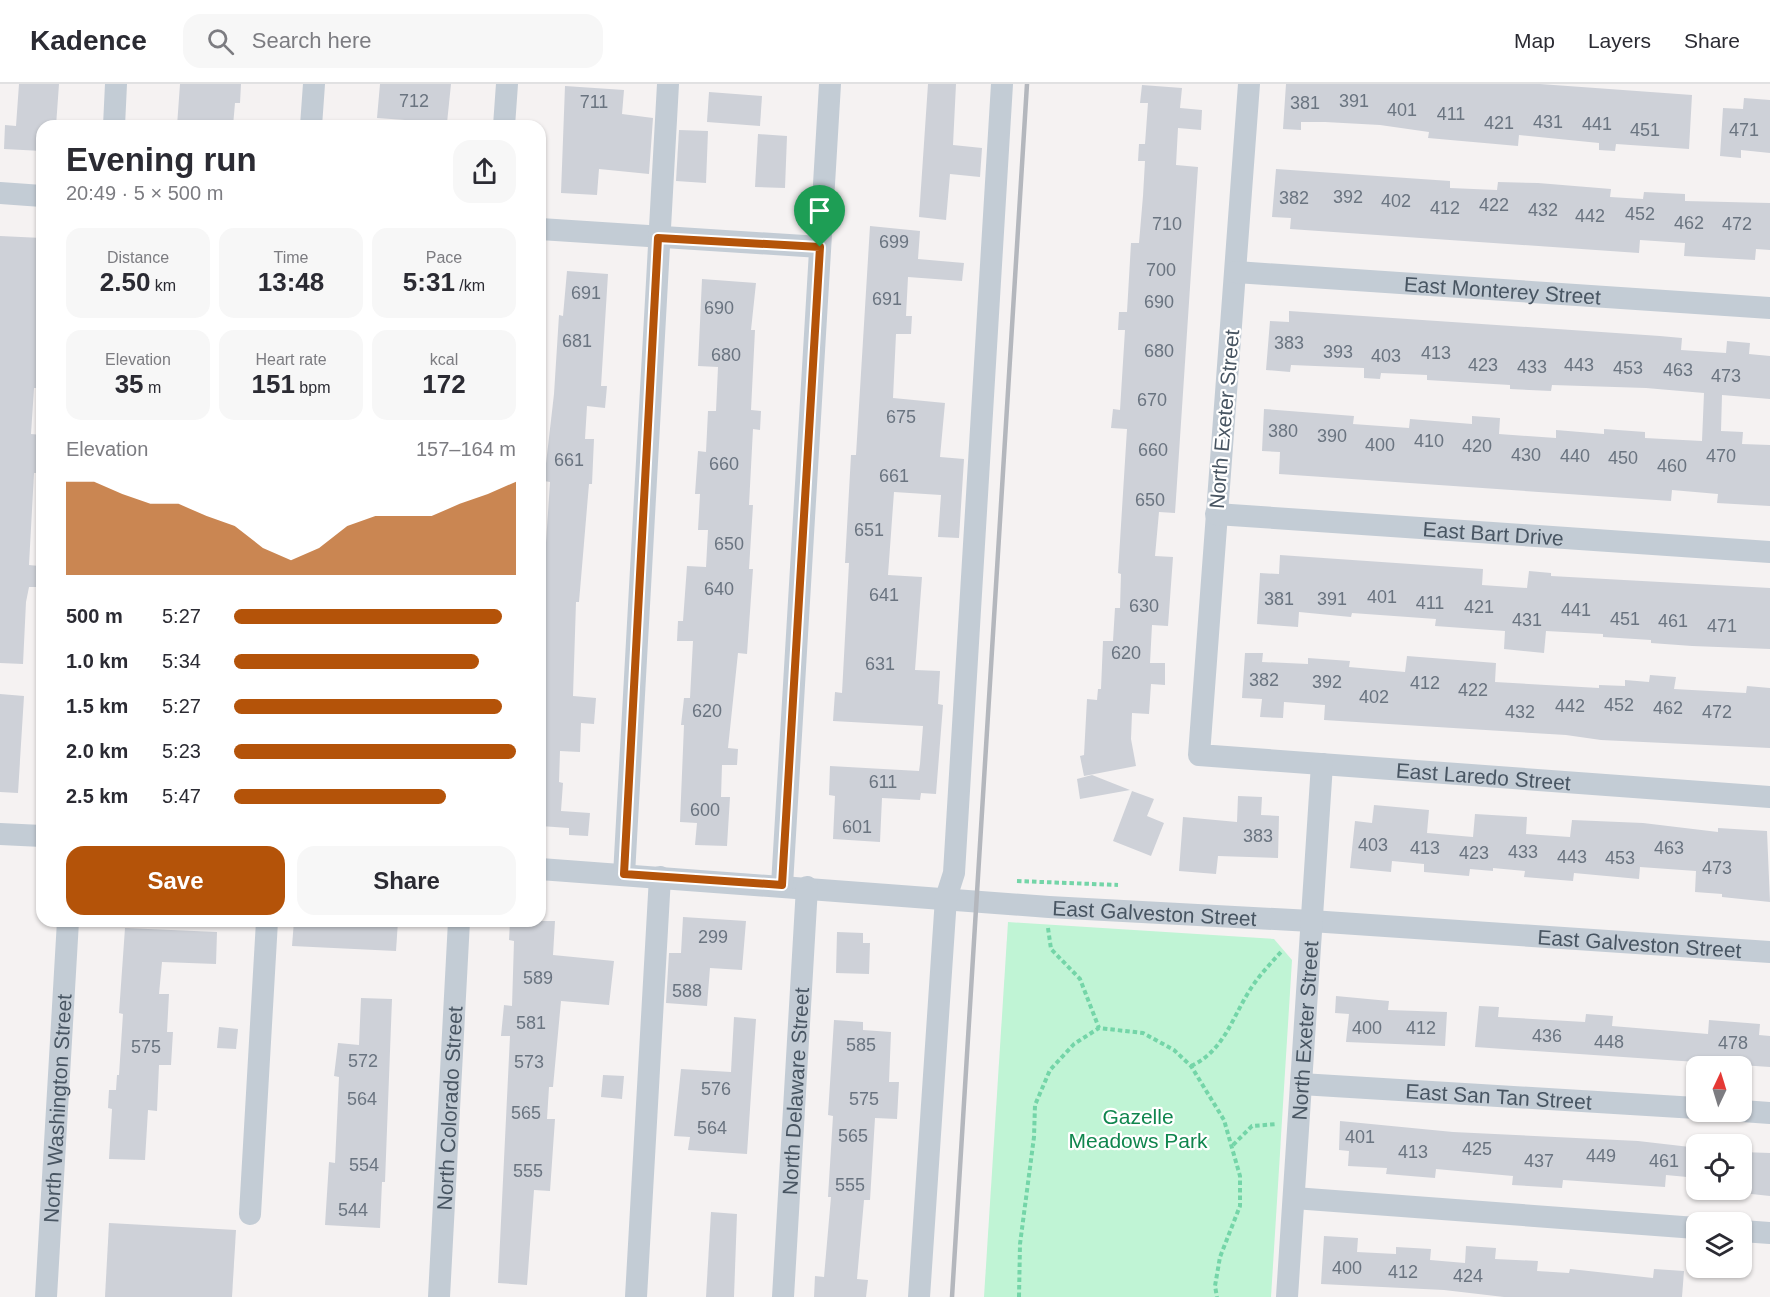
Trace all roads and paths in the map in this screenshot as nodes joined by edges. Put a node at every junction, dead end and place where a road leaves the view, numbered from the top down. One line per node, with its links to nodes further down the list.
1 (116, 84): 8 (street)
2 (314, 84): 9 (street)
3 (507, 84): 10 (street)
4 (668, 84): 14 (street)
5 (830, 84): 15 (street)
6 (1002, 84): 32 (street)
7 (1249, 84): 16 (street, North Exeter Street)
8 (114, 120)
9 (311, 120)
10 (504, 120)
11 (0, 193): 12 (street)
12 (36, 196)
13 (546, 229): 14 (street)
14 (658, 238): 15 (street); 26 (street)
15 (820, 247): 29 (street)
16 (1236, 272): 17 (street, East Monterey Street); 18 (street, North Exeter Street)
17 (1770, 308)
18 (1216, 514): 19 (street, East Bart Drive); 20 (street, North Exeter Street)
19 (1770, 552)
20 (1199, 755): 21 (street, East Laredo Street)
21 (1322, 764): 22 (street, East Laredo Street); 33 (street, North Exeter Street)
22 (1770, 797)
23 (0, 834): 24 (street)
24 (36, 836)
25 (546, 869): 26 (street, East Galveston Street)
26 (624, 874): 27 (street, East Galveston Street)
27 (660, 877): 29 (street, East Galveston Street); 55 (street)
28 (1014, 880): 30 (path)
29 (782, 885): 31 (street, East Galveston Street)
30 (1118, 885)
31 (807, 887): 32 (street, East Galveston Street); 56 (street, North Delaware Street)
32 (946, 898): 33 (street, East Galveston Street); 57 (street)
33 (1311, 921): 39 (street, East Galveston Street); 42 (street, North Exeter Street)
34 (68, 927): 53 (street, North Washington Street)
35 (267, 927): 49 (street)
36 (459, 927): 54 (street, North Colorado Street)
37 (1048, 927): 40 (path)
38 (1281, 952): 41 (path)
39 (1770, 952)
40 (1098, 1028): 41 (path); 58 (path)
41 (1191, 1066): 47 (path)
42 (1301, 1084): 43 (street, East San Tan Street); 48 (street, North Exeter Street)
43 (1686, 1107)
44 (1752, 1112): 45 (street)
45 (1770, 1113)
46 (1278, 1124): 47 (path)
47 (1232, 1146): 59 (path)
48 (1294, 1198): 50 (street); 60 (street, North Exeter Street)
49 (250, 1214)
50 (1686, 1227)
51 (1752, 1232): 52 (street)
52 (1770, 1233)
53 (46, 1297)
54 (439, 1297)
55 (636, 1297)
56 (783, 1297)
57 (919, 1297)
58 (1019, 1297)
59 (1217, 1297)
60 (1287, 1297)

